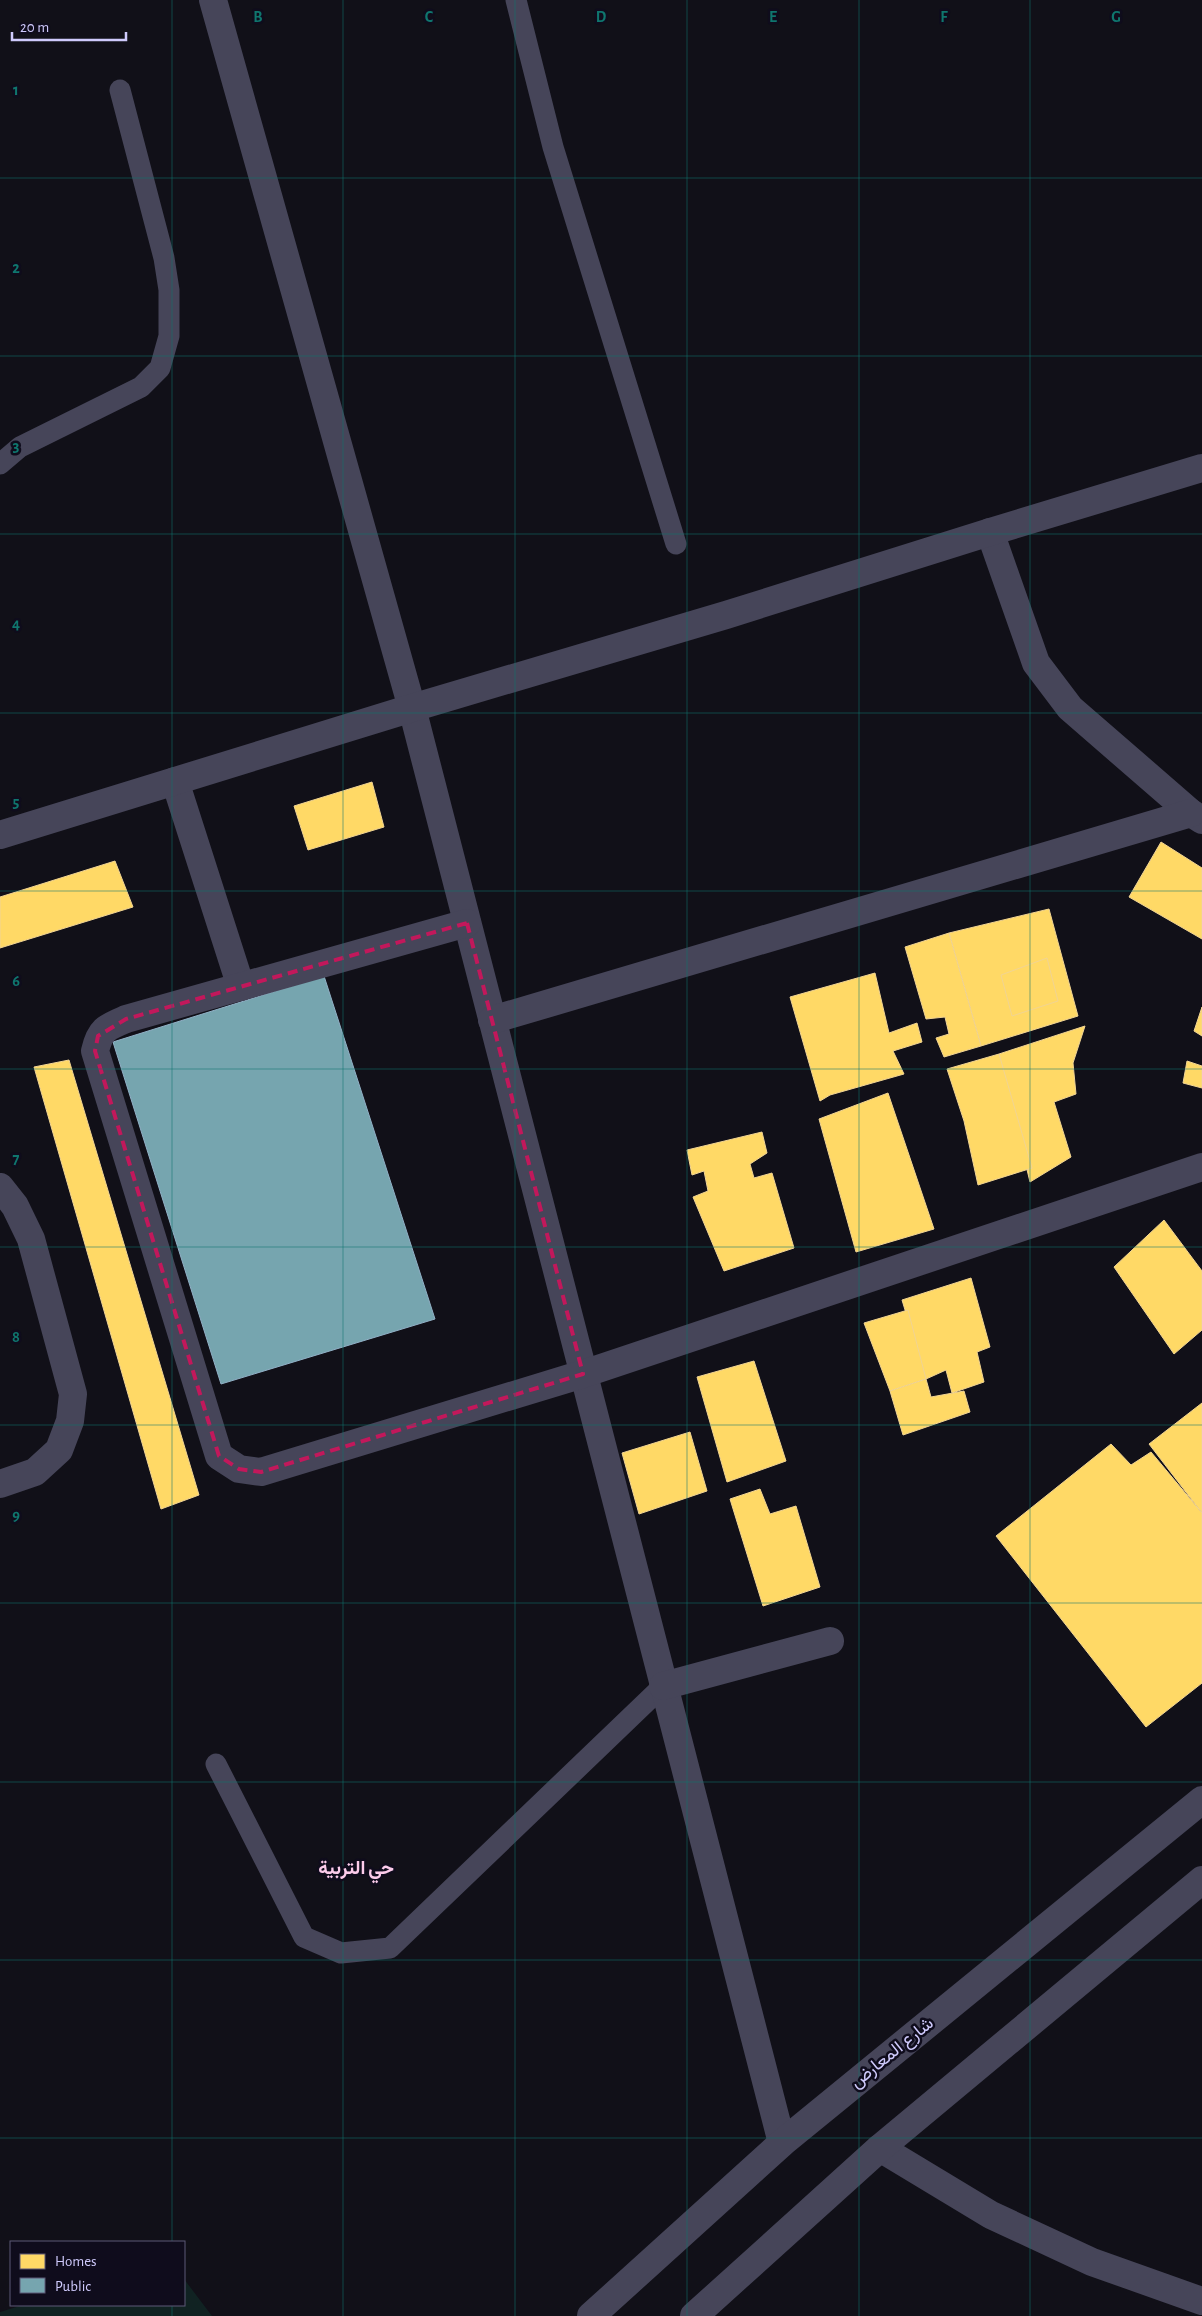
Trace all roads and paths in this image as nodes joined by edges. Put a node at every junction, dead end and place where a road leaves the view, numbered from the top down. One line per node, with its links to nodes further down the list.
1 (213, 0): 8 (street)
2 (516, 0): 7 (lane)
3 (120, 90): 4 (lane)
4 (0, 464)
5 (1202, 468): 6 (street)
6 (990, 532): 8 (street); 10 (street)
7 (676, 544)
8 (412, 708): 9 (street); 12 (street)
9 (175, 781): 11 (street); 13 (street)
10 (1196, 817): 14 (street)
11 (0, 835)
12 (467, 923): 13 (street); 14 (street)
13 (241, 986): 17 (street)
14 (492, 1020): 17 (street)
15 (1202, 1167): 17 (street)
16 (0, 1188): 18 (street)
17 (583, 1374): 20 (street)
18 (0, 1484)
19 (830, 1641): 20 (street)
20 (663, 1686): 21 (lane); 24 (street)
21 (216, 1764)
22 (1202, 1800): 24 (street, شارع المعارض)
23 (1202, 1880): 25 (street)
24 (782, 2143): 27 (street, شارع المعارض)
25 (880, 2148): 26 (street); 28 (street)
26 (1202, 2301)
27 (591, 2316)
28 (694, 2316)

